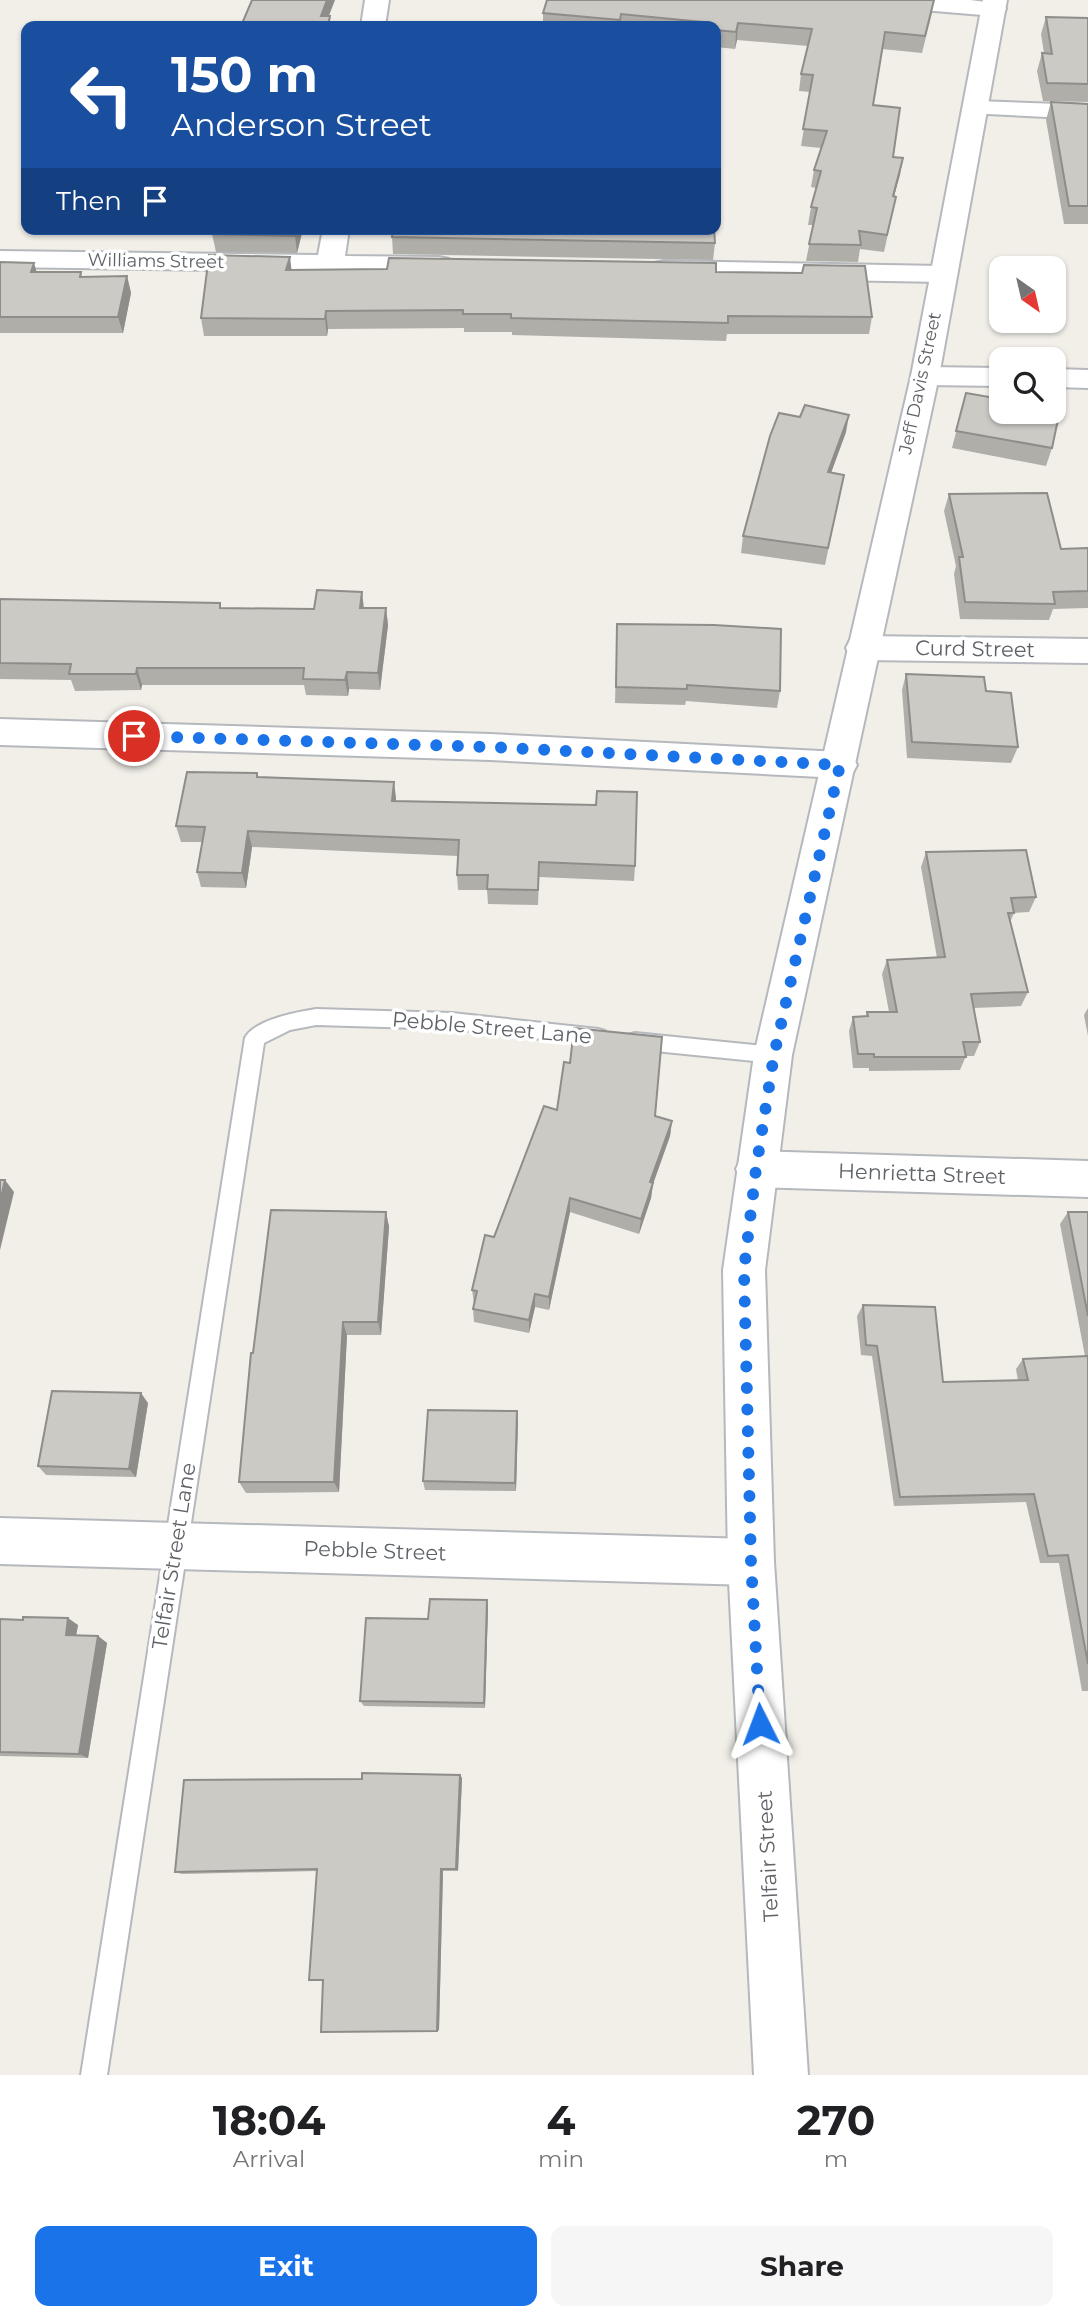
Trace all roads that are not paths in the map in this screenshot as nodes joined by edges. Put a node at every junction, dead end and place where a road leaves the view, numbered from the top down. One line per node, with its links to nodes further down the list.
1 (377, 0): 4 (street)
2 (887, 0): 3 (street)
3 (995, 4): 5 (street, Jeff Davis Street)
4 (374, 21)
5 (976, 108): 6 (street); 12 (street, Jeff Davis Street)
6 (1088, 112)
7 (335, 235): 9 (street)
8 (0, 259): 9 (street, Williams Street)
9 (330, 263): 10 (street, Williams Street)
10 (469, 266)
11 (636, 269): 12 (street)
12 (942, 274): 13 (street, Jeff Davis Street)
13 (925, 376): 14 (street); 17 (street, Jeff Davis Street)
14 (989, 377)
15 (1066, 378): 16 (street)
16 (1088, 379)
17 (862, 648): 18 (street, Curd Street); 20 (street, Jeff Davis Street)
18 (1088, 651)
19 (0, 732): 20 (street)
20 (840, 765): 22 (street, Telfair Street)
21 (255, 1038): 22 (lane, Pebble Street Lane); 26 (lane, Telfair Street Lane)
22 (774, 1055): 23 (street, Telfair Street)
23 (756, 1169): 24 (street, Henrietta Street); 27 (street, Telfair Street)
24 (1088, 1178)
25 (0, 1541): 26 (street, Pebble Street)
26 (175, 1546): 27 (street, Pebble Street); 28 (lane, Telfair Street Lane)
27 (751, 1562): 29 (street, Telfair Street)
28 (94, 2075)
29 (781, 2075)

